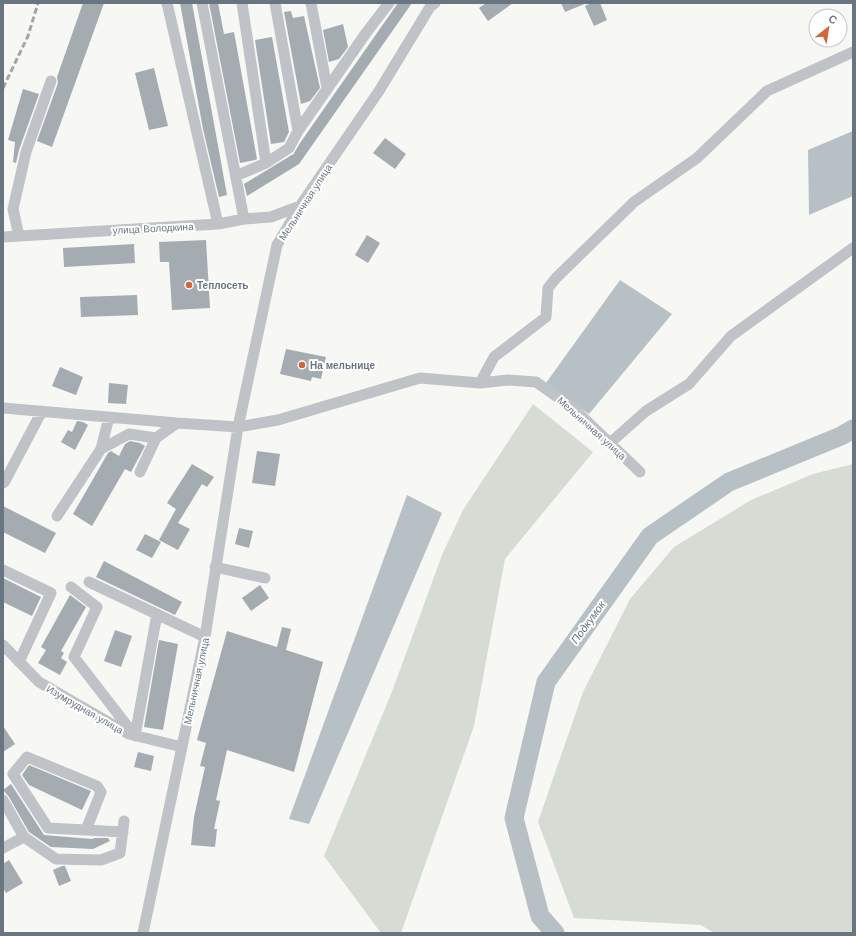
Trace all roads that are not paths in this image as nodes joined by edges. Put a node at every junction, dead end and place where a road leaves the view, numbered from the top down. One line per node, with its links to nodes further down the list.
1 (167, 3): 16 (street)
2 (202, 3): 13 (street)
3 (242, 3): 12 (street)
4 (275, 3): 11 (street)
5 (311, 3): 10 (street)
6 (435, 3): 14 (street, Мельничная улица)
7 (384, 5): 10 (street)
8 (853, 52): 20 (street)
9 (51, 81): 17 (street)
10 (327, 88): 11 (street)
11 (298, 131): 12 (street)
12 (266, 162): 13 (street)
13 (236, 176): 15 (street)
14 (300, 206): 15 (street, улица Володкина); 25 (street, Мельничная улица)
15 (244, 219): 16 (street, улица Володкина)
16 (218, 224): 17 (street, улица Володкина)
17 (19, 236): 18 (street, улица Володкина)
18 (3, 237)
19 (853, 248): 28 (street)
20 (480, 383): 25 (street, Мельничная улица); 28 (street, Мельничная улица)
21 (3, 408): 22 (street, Мельничная улица)
22 (42, 412): 23 (street, Мельничная улица); 32 (street)
23 (108, 421): 24 (street, Мельничная улица); 26 (street); 29 (street)
24 (177, 423): 25 (street, Мельничная улица); 27 (street)
25 (238, 427): 34 (street, Мельничная улица)
26 (123, 437): 27 (street); 29 (street)
27 (156, 438): 30 (street)
28 (610, 443): 31 (street, Мельничная улица)
29 (101, 449): 33 (street)
30 (140, 472)
31 (640, 472)
32 (3, 483)
33 (57, 516)
34 (215, 567): 36 (street); 40 (street, Мельничная улица)
35 (3, 570): 42 (street)
36 (265, 578)
37 (89, 582): 39 (street)
38 (71, 588): 43 (street)
39 (157, 614): 40 (street); 43 (street)
40 (205, 637): 44 (street, Мельничная улица)
41 (3, 645): 42 (street, Изумрудная улица)
42 (19, 662): 43 (street, Изумрудная улица)
43 (135, 736): 44 (street, Изумрудная улица)
44 (182, 747): 49 (street, Мельничная улица)
45 (3, 800): 47 (street)
46 (86, 830): 46 (street); 47 (street)
47 (24, 837): 48 (street)
48 (3, 848)
49 (147, 913): 50 (street, Мельничная улица); 51 (street)
50 (143, 933)
51 (152, 933)

